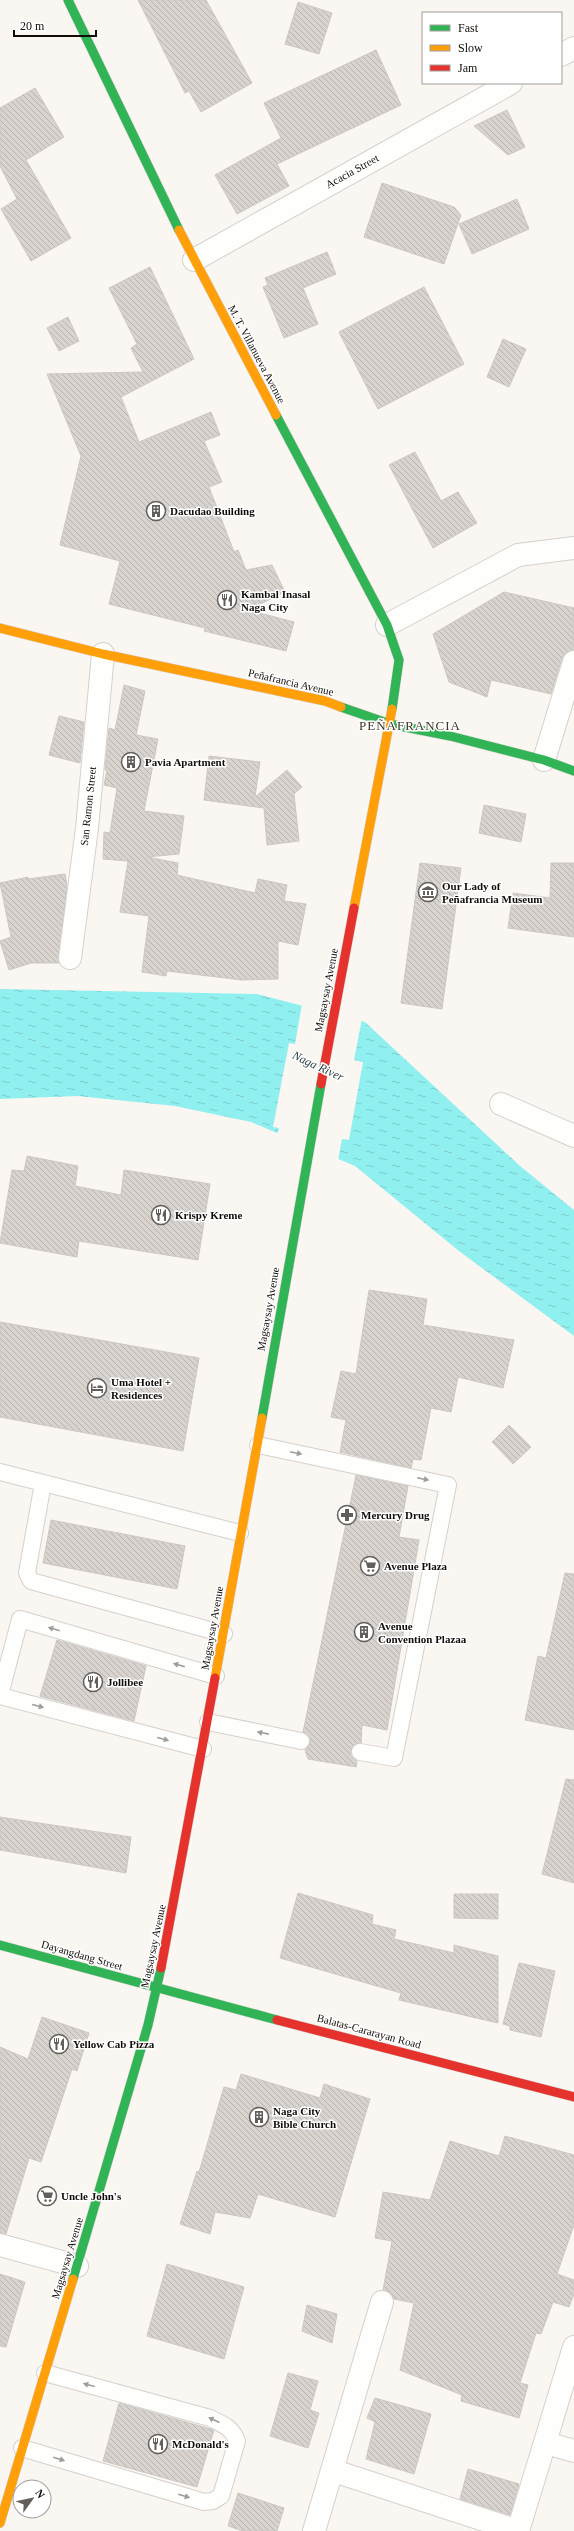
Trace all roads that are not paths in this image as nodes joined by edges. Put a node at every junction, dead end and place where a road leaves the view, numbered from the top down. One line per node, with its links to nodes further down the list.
1 (68, 0): 5 (main road, M. T. Villanueva Avenue)
2 (574, 48): 3 (street)
3 (562, 54)
4 (509, 84): 5 (street, Acacia Street)
5 (194, 260): 7 (main road, M. T. Villanueva Avenue)
6 (574, 548): 7 (street)
7 (387, 625): 11 (main road, M. T. Villanueva Avenue)
8 (0, 628): 9 (main road, Peñafrancia Avenue)
9 (103, 654): 11 (main road, Peñafrancia Avenue); 14 (street, San Ramon Street)
10 (574, 662): 12 (street)
11 (390, 724): 12 (main road, Peñafrancia Avenue); 17 (main road, Magsaysay Avenue)
12 (544, 760): 13 (main road, Peñafrancia Avenue)
13 (574, 771)
14 (70, 958)
15 (501, 1104): 16 (street)
16 (574, 1136)
17 (258, 1445): 20 (main road, Magsaysay Avenue); 27 (lane, one-way to 27)
18 (0, 1472): 19 (lane)
19 (43, 1483): 20 (lane); 21 (lane)
20 (240, 1533): 21 (main road, Magsaysay Avenue)
21 (224, 1634): 22 (main road, Magsaysay Avenue)
22 (216, 1676): 23 (lane, one-way to 23); 24 (main road, Magsaysay Avenue)
23 (0, 1695): 26 (lane, one-way to 26)
24 (208, 1722): 25 (lane, one-way to 24); 26 (main road, Magsaysay Avenue)
25 (301, 1741)
26 (203, 1749): 29 (main road, Magsaysay Avenue)
27 (360, 1752)
28 (0, 1945): 29 (main road, Dayangdang Street)
29 (157, 1989): 30 (main road, Balatas-Cararayan Road); 32 (main road, Magsaysay Avenue)
30 (574, 2096)
31 (0, 2245): 32 (street)
32 (77, 2266): 35 (main road, Magsaysay Avenue)
33 (382, 2302): 39 (street)
34 (574, 2347): 36 (street)
35 (45, 2373): 37 (main road, Magsaysay Avenue); 37 (lane, one-way to 35)
36 (546, 2443): 38 (street); 42 (street)
37 (22, 2448): 40 (main road, Magsaysay Avenue)
38 (574, 2451)
39 (334, 2471): 41 (street); 42 (street)
40 (0, 2522)
41 (314, 2531)
42 (518, 2531)

